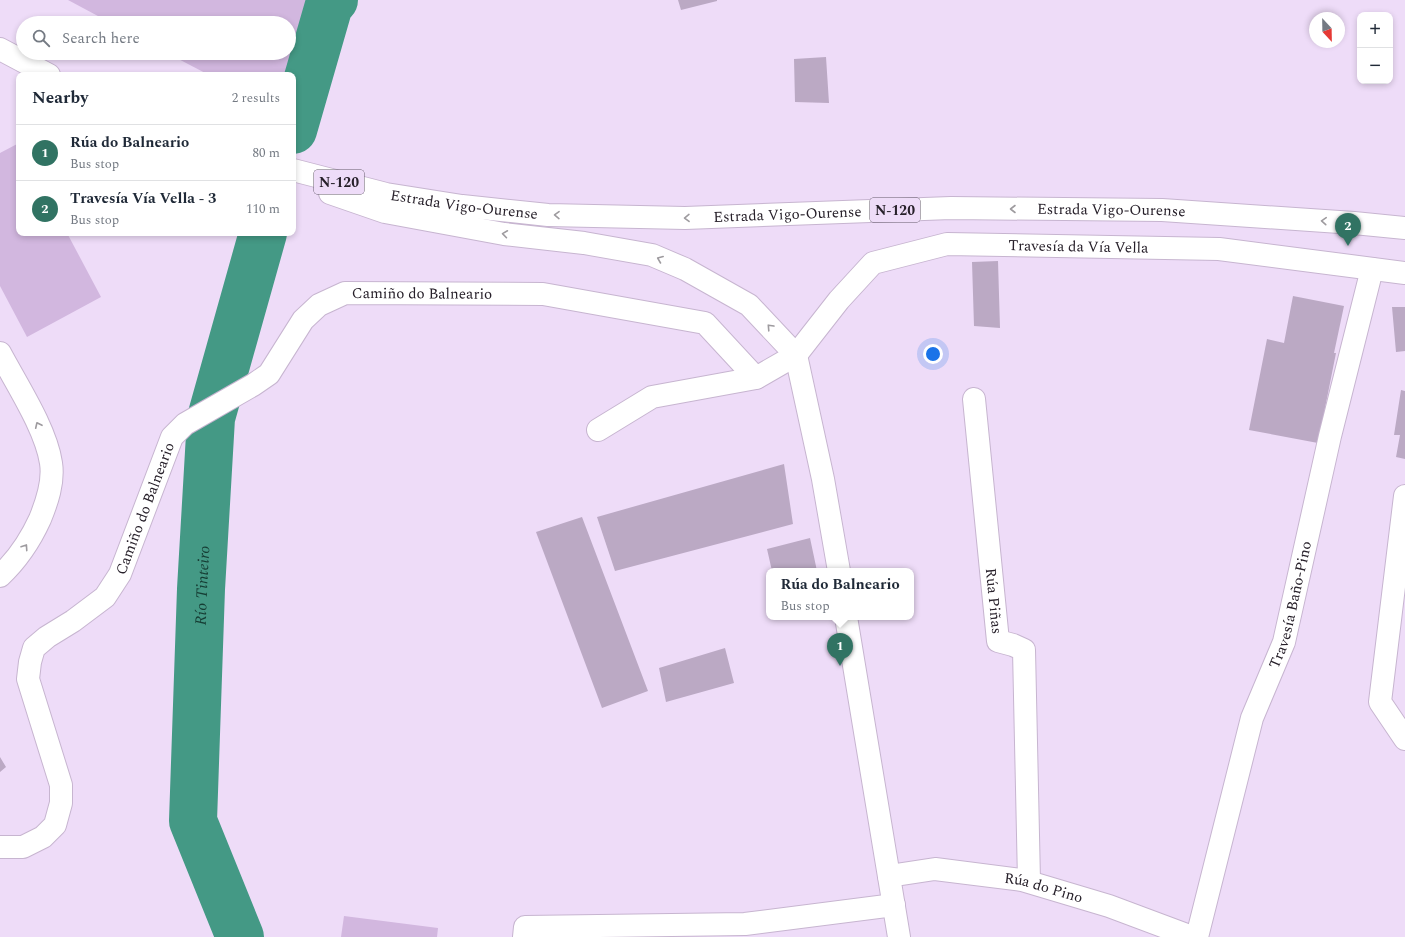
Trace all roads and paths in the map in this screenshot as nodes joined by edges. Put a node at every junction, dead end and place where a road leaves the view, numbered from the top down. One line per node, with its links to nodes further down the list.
1 (0, 49): 2 (main road)
2 (16, 57)
3 (21, 60): 4 (main road)
4 (43, 72)
5 (296, 171): 7 (main road, Estrada Vigo-Ourense / N-120)
6 (296, 180): 7 (main road)
7 (386, 203): 8 (main road, Estrada Vigo-Ourense / N-120, one-way to 7); 12 (main road, one-way to 7)
8 (1405, 228)
9 (1372, 269): 10 (main road, Travesía da Vía Vella); 12 (main road, Travesía da Vía Vella); 28 (main road, Travesía Baño-Pino)
10 (1405, 274)
11 (0, 353): 18 (main road, one-way to 11)
12 (796, 355): 13 (main road); 17 (main road)
13 (756, 378): 15 (main road); 21 (main road, Camiño do Balneario)
14 (974, 399): 23 (main road, Rúa Piñas)
15 (598, 430)
16 (1405, 496): 20 (main road)
17 (838, 568)
18 (0, 576)
19 (846, 620): 22 (main road)
20 (1405, 739)
21 (0, 847)
22 (889, 876): 23 (main road, Rúa do Pino); 24 (main road)
23 (1029, 881): 27 (main road, Rúa do Pino)
24 (894, 905): 25 (main road); 26 (main road)
25 (524, 937)
26 (899, 937)
27 (1192, 937)
28 (1197, 937)

